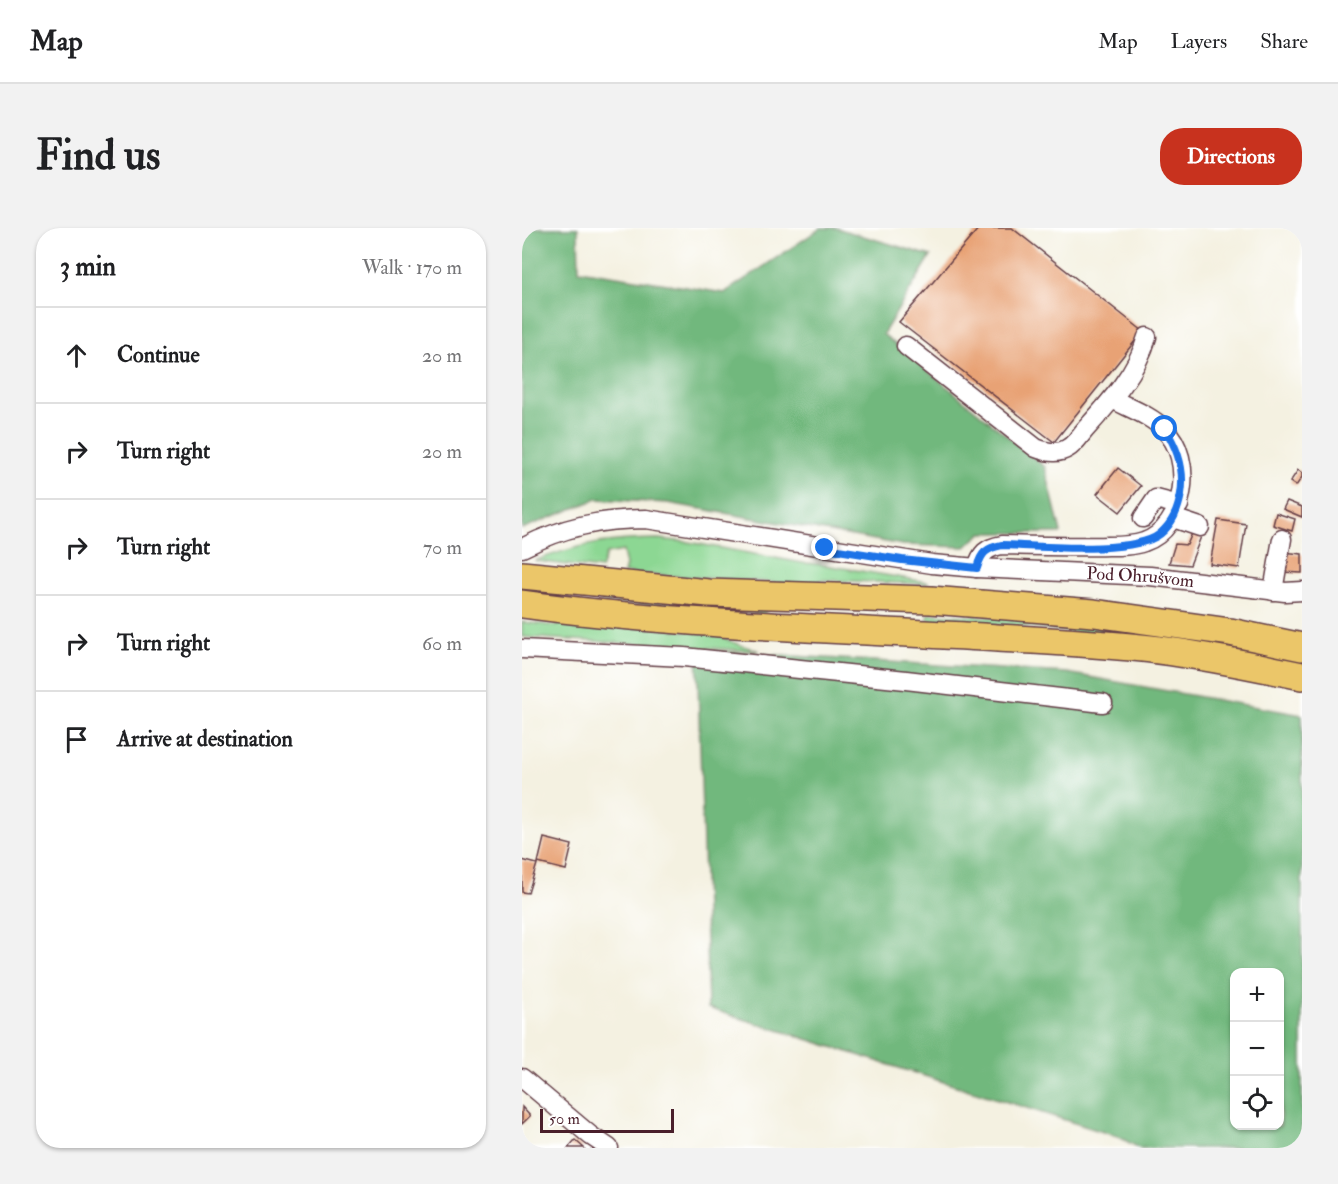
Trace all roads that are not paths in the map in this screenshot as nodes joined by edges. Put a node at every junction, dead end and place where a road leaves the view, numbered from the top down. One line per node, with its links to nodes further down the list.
1 (1147, 337): 3 (street)
2 (906, 346): 3 (street)
3 (1112, 399): 4 (street)
4 (1176, 511): 5 (street); 6 (street); 9 (street)
5 (1143, 518)
6 (1200, 527)
7 (1282, 539): 11 (street)
8 (522, 548): 9 (street, Pod Ohrušvom)
9 (977, 568): 11 (street, Pod Ohrušvom)
10 (522, 575): 14 (highway)
11 (1273, 591): 12 (street, Pod Ohrušvom)
12 (1302, 591)
13 (522, 604): 16 (highway)
14 (1302, 647)
15 (522, 649): 17 (street)
16 (1302, 676)
17 (1103, 703)
18 (522, 1078): 19 (street)
19 (609, 1148)

